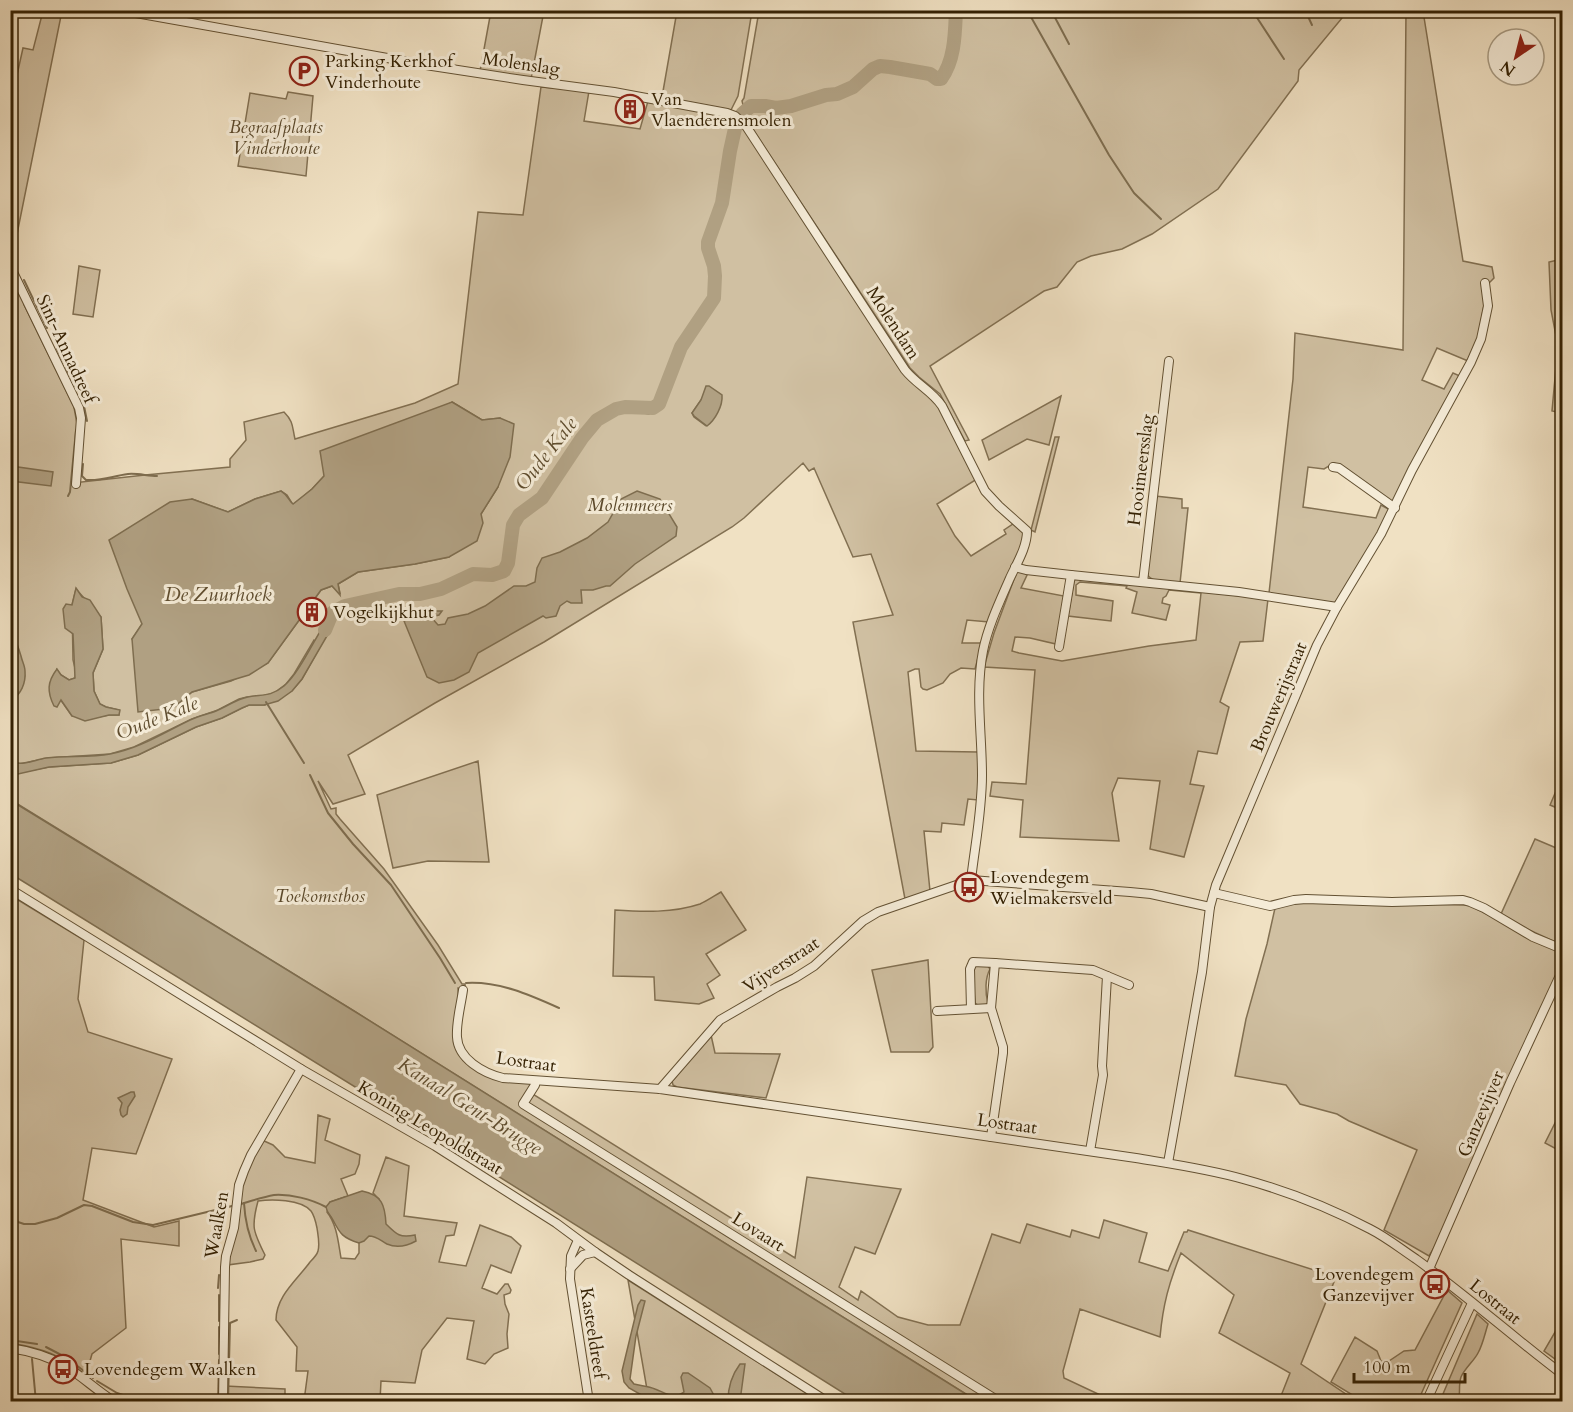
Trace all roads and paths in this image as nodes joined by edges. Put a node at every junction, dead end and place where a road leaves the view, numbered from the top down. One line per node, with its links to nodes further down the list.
1 (119, 10): 2 (street, Molenslag)
2 (739, 119): 9 (street, Molendam)
3 (10, 266): 7 (street, Sint-Annadreef)
4 (1485, 284): 8 (street, Brouwerijstraat)
5 (1169, 361): 11 (street, Hooimeersslag)
6 (1333, 467): 8 (street)
7 (75, 484)
8 (1395, 508): 12 (street, Brouwerijstraat)
9 (1015, 567): 10 (street); 14 (street)
10 (1071, 575): 11 (street); 13 (street)
11 (1143, 582): 12 (street)
12 (1337, 607): 16 (street, Brouwerijstraat)
13 (1059, 647)
14 (970, 880): 17 (street); 29 (street, Vijverstraat)
15 (10, 889): 27 (street, Koning Leopoldstraat)
16 (1214, 893): 17 (street, Brouwerijstraat); 18 (street)
17 (1210, 907): 32 (street, Brouwerijstraat)
18 (1563, 949)
19 (995, 963): 21 (street); 24 (street); 25 (street)
20 (1563, 971): 36 (street, Ganzevijver)
21 (1107, 976): 22 (street); 31 (street)
22 (1129, 984)
23 (463, 990): 28 (street, Lostraat)
24 (991, 1008): 25 (street); 30 (street)
25 (971, 1009): 26 (street)
26 (937, 1011)
27 (301, 1069): 33 (street, Koning Leopoldstraat); 41 (street, Waalken)
28 (536, 1080): 29 (street, Lostraat); 44 (street, Lovaart)
29 (660, 1089): 30 (street, Lostraat)
30 (991, 1137): 31 (street, Lostraat)
31 (1090, 1151): 32 (street, Lostraat)
32 (1168, 1163): 36 (street, Lostraat)
33 (578, 1240): 34 (street, Koning Leopoldstraat); 35 (street, Kasteeldreef)
34 (595, 1252): 35 (street, Kasteeldreef); 43 (street, Koning Leopoldstraat)
35 (570, 1269): 42 (street, Kasteeldreef)
36 (1429, 1269): 37 (street, Lostraat)
37 (1472, 1303): 39 (street, Lostraat); 45 (street)
38 (10, 1348): 40 (street)
39 (1563, 1374)
40 (115, 1401)
41 (223, 1401)
42 (589, 1401)
43 (828, 1401)
44 (1000, 1401)
45 (1426, 1401)

